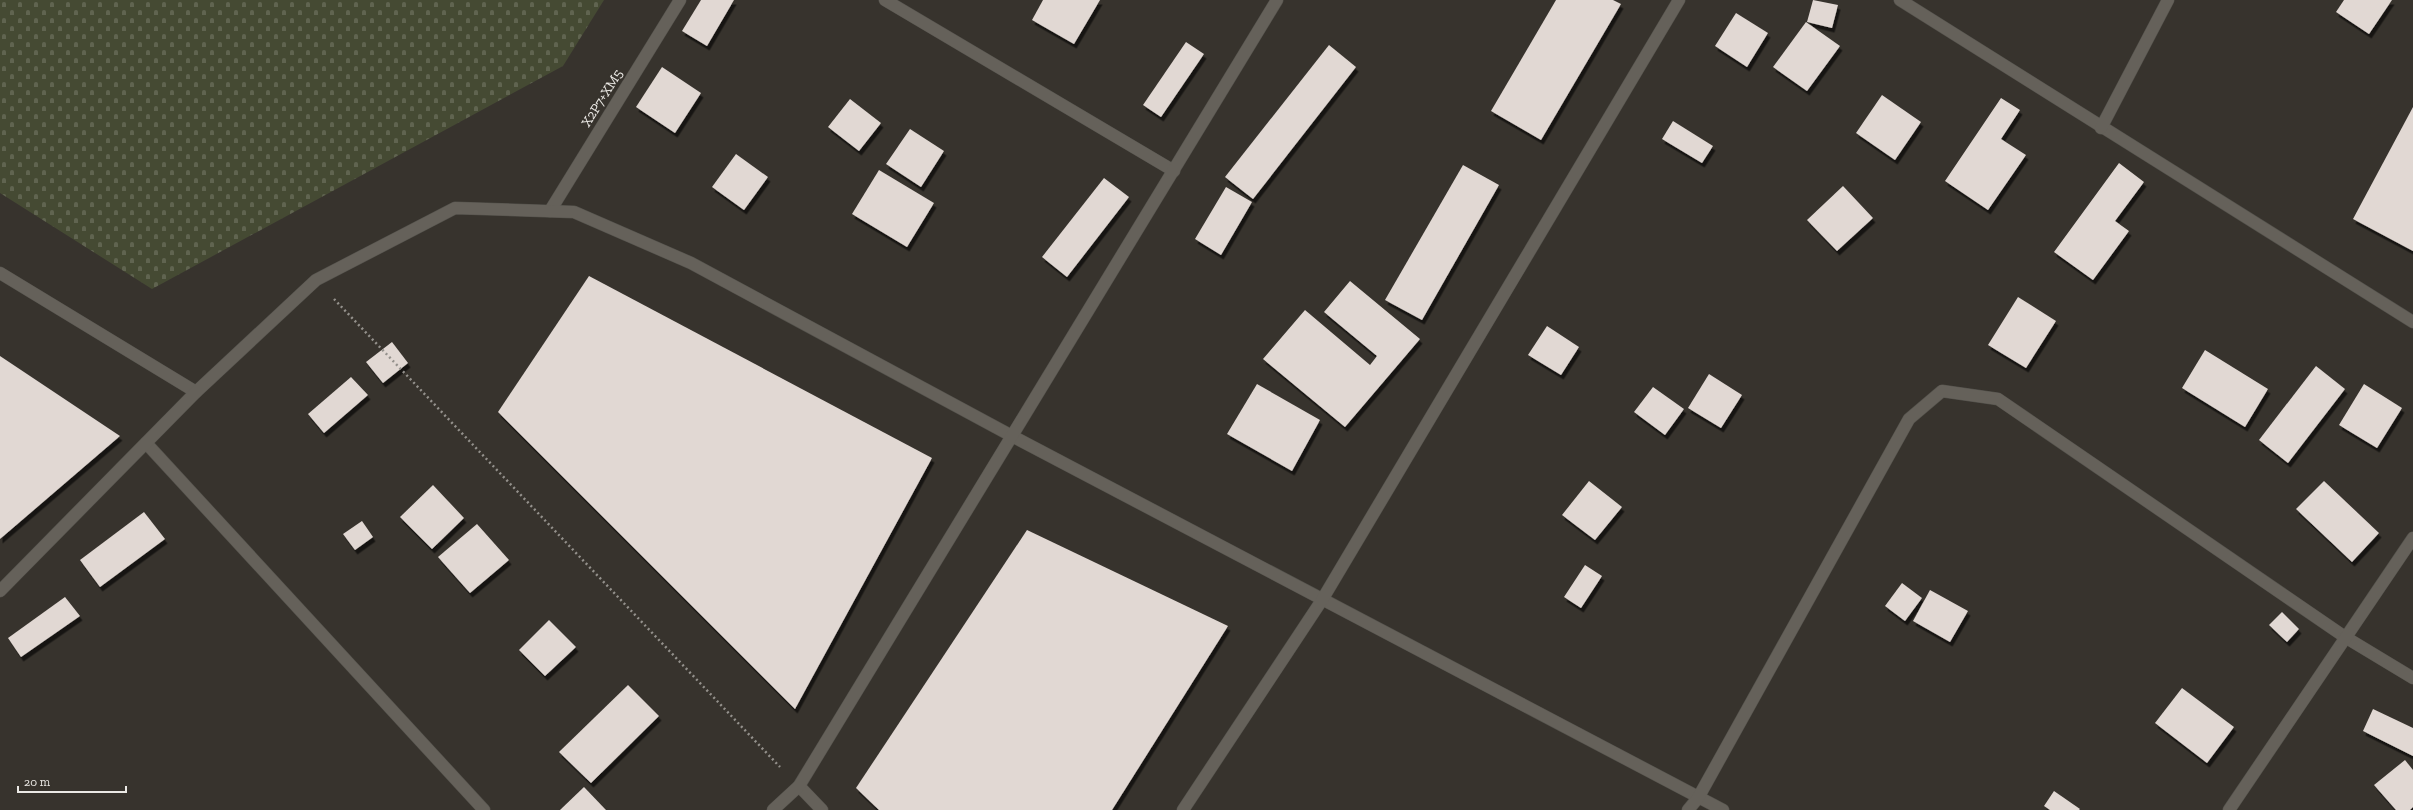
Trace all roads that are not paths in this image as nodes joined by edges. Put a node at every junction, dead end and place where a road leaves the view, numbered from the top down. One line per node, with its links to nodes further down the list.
1 (680, 0): 9 (street, X2P7+XM5)
2 (885, 0): 8 (street)
3 (1277, 0): 8 (street)
4 (1679, 0): 17 (street)
5 (1900, 0): 7 (street)
6 (2168, 0): 7 (street)
7 (2101, 128): 11 (street)
8 (1174, 171): 13 (street)
9 (550, 211): 12 (street); 13 (street)
10 (0, 273): 12 (street)
11 (2413, 322)
12 (196, 392): 14 (street)
13 (1012, 436): 17 (street); 20 (street)
14 (146, 443): 16 (street); 22 (street)
15 (2413, 538): 18 (street)
16 (0, 591)
17 (1322, 600): 21 (street); 25 (street)
18 (2345, 637): 19 (street); 21 (street); 28 (street)
19 (2413, 678)
20 (798, 786): 23 (street); 24 (street)
21 (1698, 798): 26 (street); 27 (street)
22 (484, 810)
23 (773, 810)
24 (822, 810)
25 (1183, 810)
26 (1688, 810)
27 (1723, 810)
28 (2229, 810)

